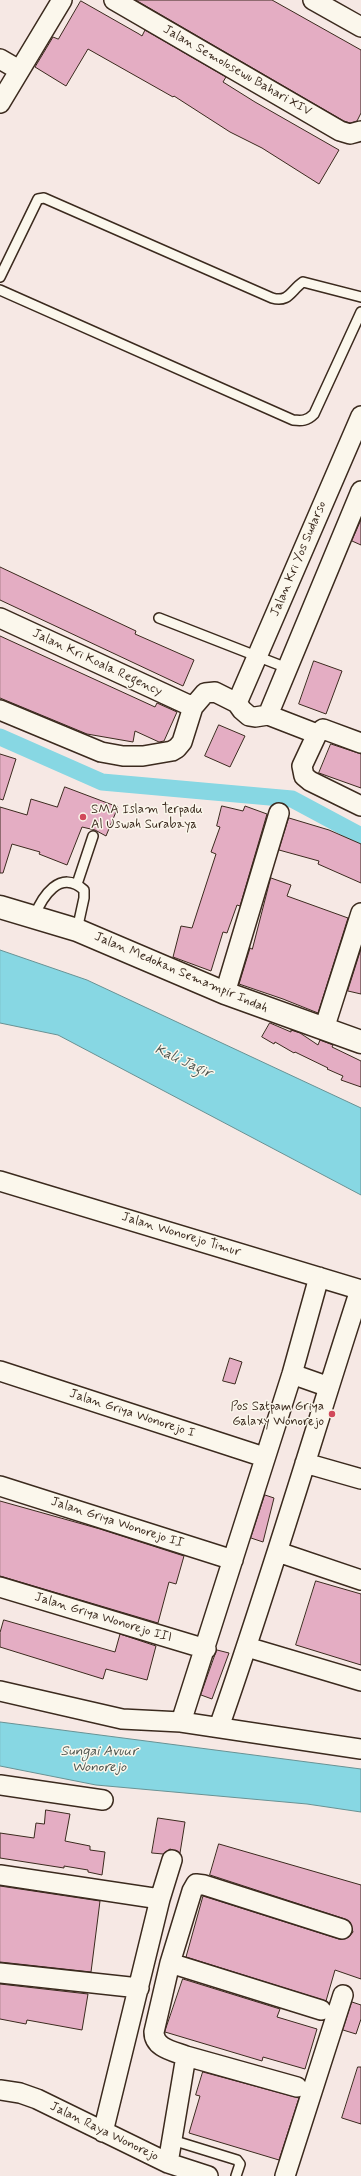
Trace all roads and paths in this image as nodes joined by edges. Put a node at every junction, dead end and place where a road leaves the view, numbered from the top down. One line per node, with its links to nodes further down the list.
1 (62, 0): 6 (street)
2 (114, 0): 8 (street, Jalan Semolosewu Bahari XIV)
3 (313, 0): 4 (street)
4 (361, 26)
5 (0, 59): 6 (street)
6 (19, 70): 7 (street)
7 (0, 103)
8 (361, 131)
9 (0, 277): 11 (lane)
10 (0, 290): 12 (lane)
11 (361, 298)
12 (361, 312)
13 (361, 416): 15 (street, Jalan Kri Yos Sudarso)
14 (361, 491): 16 (street)
15 (303, 549): 16 (street); 19 (street, Jalan Kri Yos Sudarso)
16 (332, 561): 20 (street)
17 (0, 618): 22 (street, Jalan Kri Koala Regency)
18 (158, 618): 19 (lane)
19 (257, 658): 20 (lane); 21 (street, Jalan Kri Yos Sudarso)
20 (287, 668): 24 (street)
21 (237, 702): 22 (street); 24 (street)
22 (193, 707): 23 (street)
23 (0, 710)
24 (268, 715): 25 (street)
25 (320, 731): 26 (street); 27 (street)
26 (361, 743)
27 (361, 806)
28 (279, 813): 35 (street)
29 (93, 836): 30 (lane)
30 (77, 884): 33 (lane); 34 (lane)
31 (0, 907): 33 (street, Jalan Medokan Semampir Indah)
32 (361, 913): 36 (street)
33 (34, 917): 34 (street, Jalan Medokan Semampir Indah)
34 (77, 930): 35 (street, Jalan Medokan Semampir Indah)
35 (225, 993): 36 (street, Jalan Medokan Semampir Indah)
36 (324, 1029): 37 (street, Jalan Medokan Semampir Indah)
37 (361, 1042)
38 (0, 1181): 39 (street, Jalan Wonorejo Timur)
39 (319, 1277): 40 (street, Jalan Wonorejo Timur); 42 (street)
40 (361, 1290): 43 (street)
41 (0, 1371): 44 (street, Jalan Griya Wonorejo I)
42 (292, 1374): 43 (street); 44 (street)
43 (329, 1387): 45 (street)
44 (264, 1458): 49 (street)
45 (305, 1463): 46 (street); 48 (street)
46 (361, 1479)
47 (0, 1486): 49 (street, Jalan Griya Wonorejo II)
48 (278, 1552): 50 (street); 52 (street)
49 (233, 1560): 53 (street)
50 (361, 1580)
51 (0, 1587): 53 (street, Jalan Griya Wonorejo III)
52 (247, 1647): 54 (street); 57 (street)
53 (206, 1649): 56 (street)
54 (361, 1681)
55 (0, 1691): 56 (street)
56 (181, 1722): 57 (street)
57 (219, 1727): 58 (street)
58 (361, 1749)
59 (0, 1785): 60 (street)
60 (103, 1800)
61 (172, 1860): 63 (street)
62 (0, 1875): 63 (street)
63 (160, 1899): 67 (street)
64 (342, 1929): 65 (street)
65 (170, 1963): 69 (street); 70 (street)
66 (0, 1973): 67 (street)
67 (139, 1988): 73 (street)
68 (343, 1996): 78 (street)
69 (321, 2010)
70 (186, 2056): 71 (street); 74 (street)
71 (297, 2087)
72 (0, 2090): 73 (street, Jalan Raya Wonorejo)
73 (103, 2132): 75 (street, Jalan Raya Wonorejo)
74 (172, 2140): 75 (street); 77 (lane)
75 (168, 2163): 76 (street, Jalan Raya Wonorejo)
76 (208, 2176)
77 (236, 2176)
78 (285, 2176)

